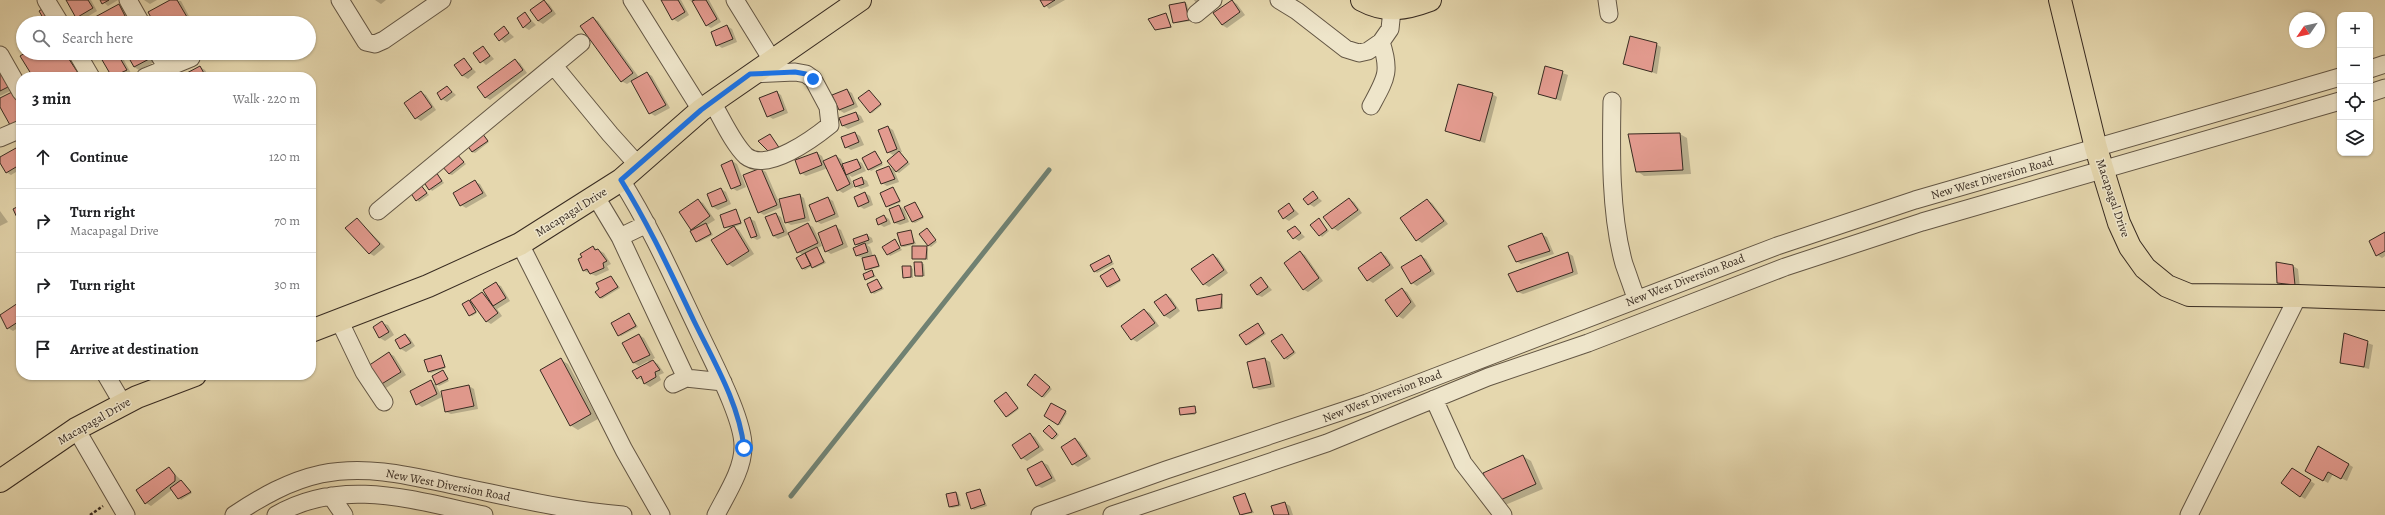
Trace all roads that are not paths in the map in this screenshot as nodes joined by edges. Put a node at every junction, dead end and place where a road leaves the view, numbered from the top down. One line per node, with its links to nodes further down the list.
1 (46, 0): 15 (street)
2 (128, 0): 16 (street)
3 (340, 0): 4 (street)
4 (442, 0)
5 (632, 0): 37 (street)
6 (735, 0): 23 (street)
7 (860, 0): 23 (main road, Macapagal Drive)
8 (1213, 0): 14 (street)
9 (1279, 0): 17 (street)
10 (1362, 0): 13 (main road)
11 (1430, 0): 13 (main road)
12 (2060, 0): 41 (main road, Macapagal Drive)
13 (1392, 10): 17 (street)
14 (1196, 14)
15 (56, 16)
16 (137, 16)
17 (1380, 42): 38 (street)
18 (581, 43): 25 (street)
19 (0, 55): 32 (street)
20 (81, 60): 28 (street)
21 (162, 60): 27 (street)
22 (186, 60): 27 (street)
23 (772, 60): 30 (main road, Macapagal Drive)
24 (2385, 64): 26 (street)
25 (554, 66): 42 (street); 46 (street)
26 (2373, 67)
27 (167, 68): 29 (street)
28 (88, 72)
29 (157, 72)
30 (750, 74): 37 (main road, Macapagal Drive); 37 (street)
31 (2337, 78): 41 (street, New West Diversion Road)
32 (16, 83)
33 (2385, 88): 34 (street)
34 (2373, 91)
35 (1612, 101): 51 (street)
36 (2337, 103): 43 (street, New West Diversion Road)
37 (706, 106): 42 (main road, Macapagal Drive)
38 (1371, 106)
39 (16, 131): 40 (street)
40 (0, 138)
41 (2096, 148): 43 (main road, Macapagal Drive); 51 (street, New West Diversion Road)
42 (637, 164): 44 (main road, Macapagal Drive)
43 (2102, 171): 50 (main road, Macapagal Drive); 58 (street, New West Diversion Road)
44 (621, 180): 45 (main road, Macapagal Drive); 47 (street)
45 (596, 197): 48 (street); 49 (main road, Macapagal Drive)
46 (378, 211)
47 (647, 224): 48 (street); 57 (street)
48 (620, 237): 57 (street)
49 (520, 244): 53 (main road, Macapagal Drive); 70 (street)
50 (2298, 296): 52 (main road, Macapagal Drive); 75 (street)
51 (1636, 298): 72 (street, New West Diversion Road)
52 (2385, 299)
53 (339, 320): 54 (main road, Macapagal Drive); 59 (street)
54 (316, 329)
55 (109, 380): 60 (street)
56 (183, 380): 60 (main road, Macapagal Drive)
57 (723, 382): 71 (street)
58 (1434, 399): 73 (street, New West Diversion Road); 74 (street)
59 (384, 402)
60 (123, 404): 61 (main road, Macapagal Drive)
61 (76, 429): 62 (main road, Macapagal Drive); 64 (street)
62 (0, 480)
63 (331, 496): 66 (street, New West Diversion Road); 67 (street); 68 (street, New West Diversion Road)
64 (126, 515)
65 (234, 515): 69 (street, New West Diversion Road)
66 (276, 515)
67 (344, 515)
68 (484, 515)
69 (623, 515)
70 (661, 515)
71 (716, 515)
72 (1040, 515)
73 (1112, 515)
74 (1504, 515)
75 (2190, 515)

